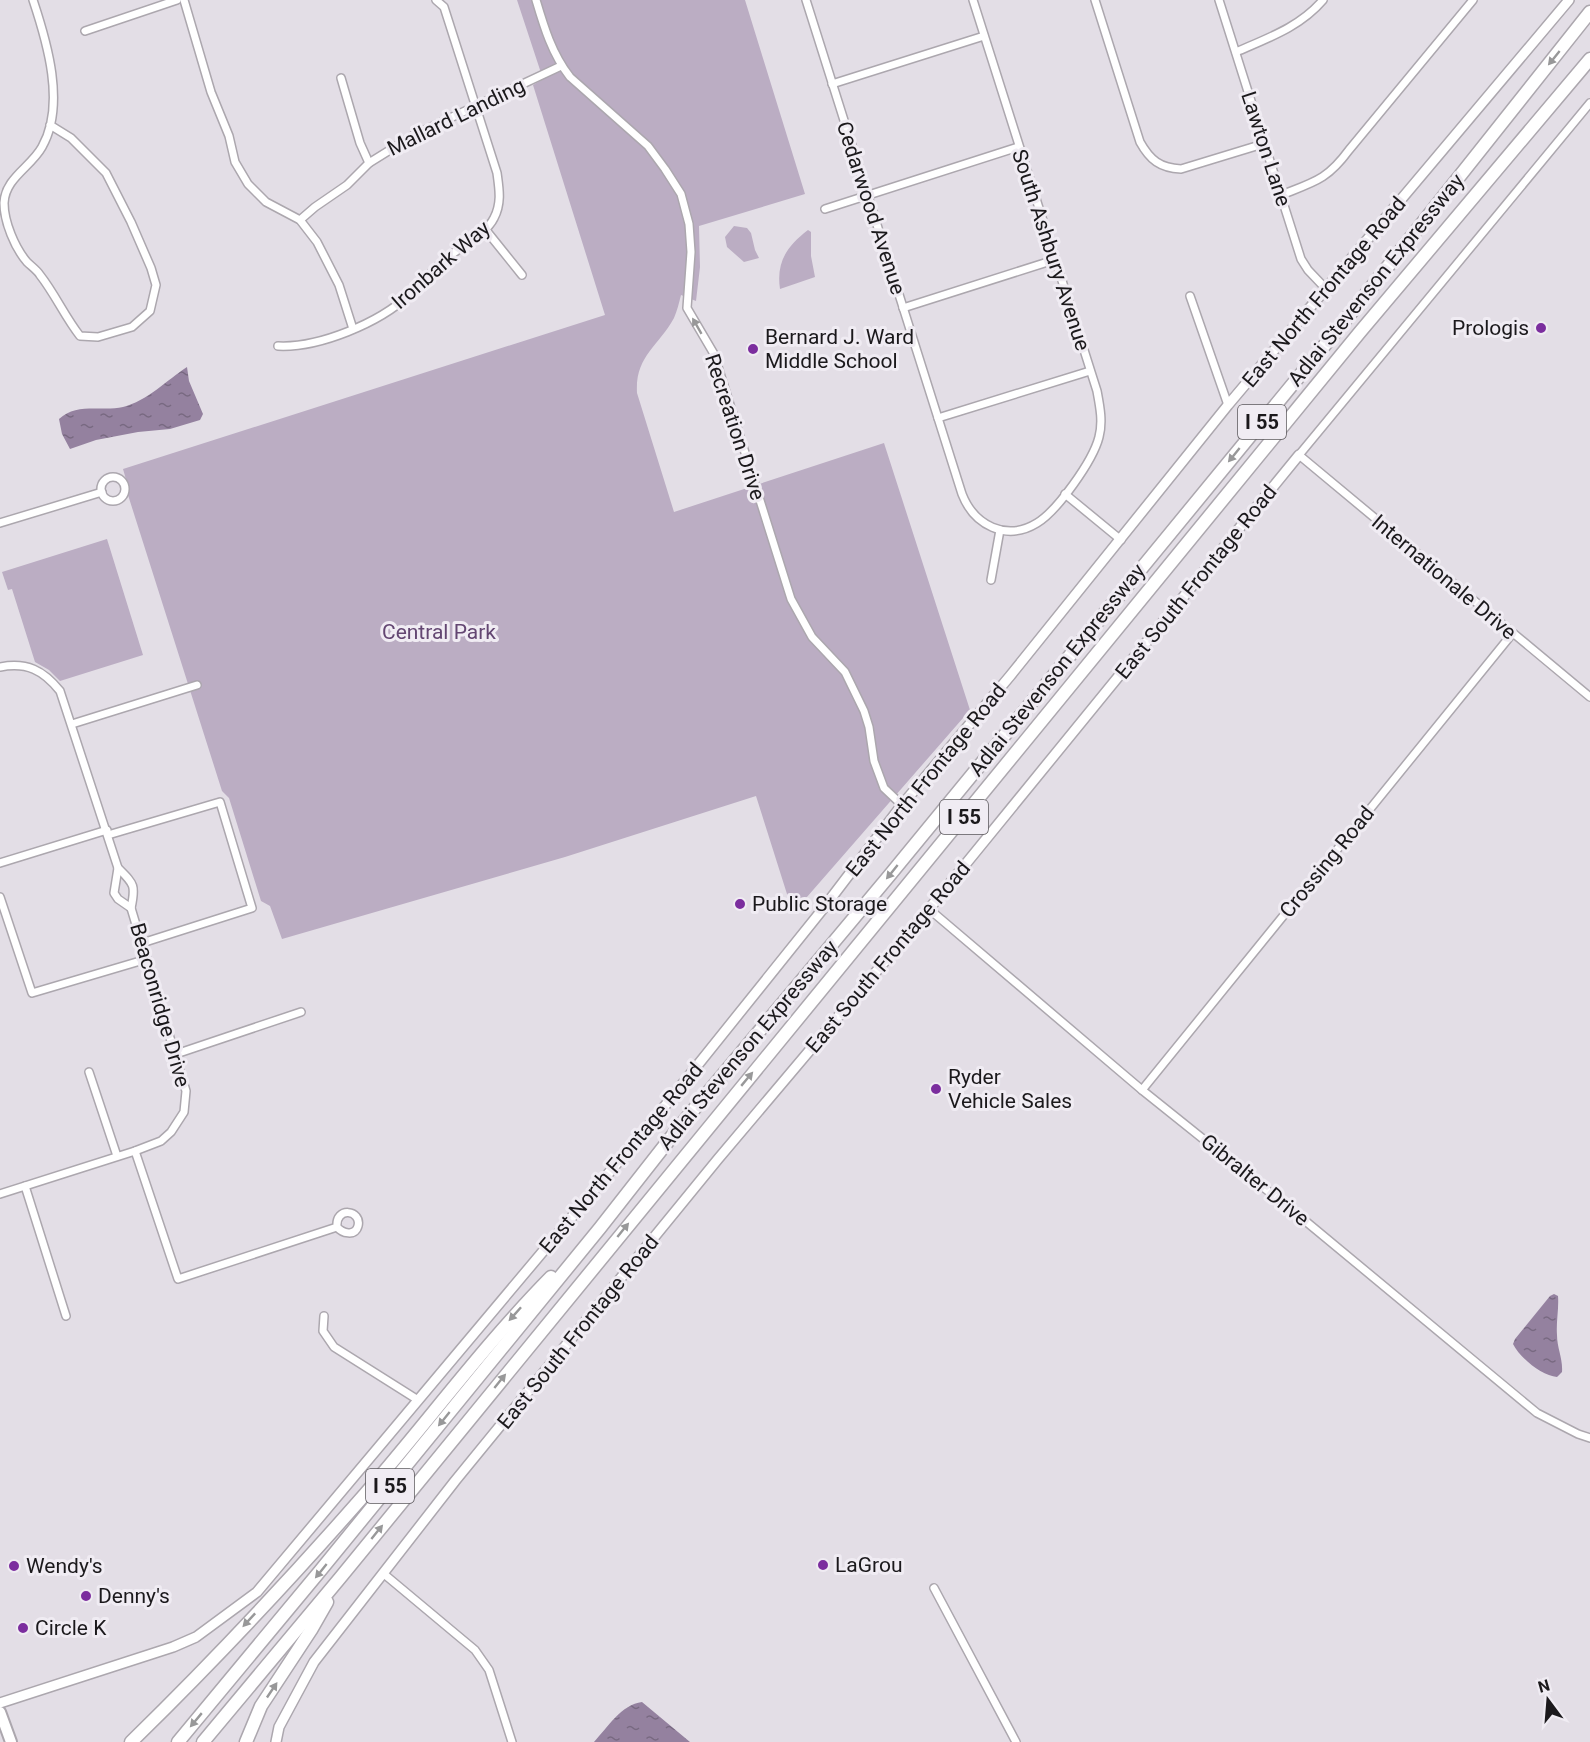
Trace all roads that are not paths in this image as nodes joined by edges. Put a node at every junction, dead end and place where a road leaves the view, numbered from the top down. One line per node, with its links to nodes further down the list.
1 (33, 0): 23 (street)
2 (177, 0): 14 (street)
3 (184, 0): 30 (street)
4 (436, 0): 22 (street, Ironbark Way)
5 (536, 0): 18 (street, Recreation Drive)
6 (806, 0): 20 (street, Cedarwood Avenue)
7 (973, 0): 15 (street, South Ashbury Avenue)
8 (1095, 0): 24 (street)
9 (1219, 0): 16 (street, Lawton Lane)
10 (1323, 0): 16 (street)
11 (1473, 0): 28 (street)
12 (1569, 0): 34 (street, East North Frontage Road)
13 (1590, 12): 72 (highway, Adlai Stevenson Expressway / I 55, one-way to 72)
14 (85, 31)
15 (984, 36): 20 (street); 25 (street, South Ashbury Avenue)
16 (1236, 52): 24 (street, Lawton Lane)
17 (1590, 59): 78 (highway, Adlai Stevenson Expressway / I 55, one-way to 17)
18 (561, 66): 22 (street, Mallard Landing); 54 (street, Recreation Drive, one-way to 18)
19 (341, 78): 26 (street)
20 (832, 84): 27 (street, Cedarwood Avenue)
21 (1590, 103): 42 (street, East South Frontage Road)
22 (476, 106): 26 (street, Mallard Landing); 31 (street, Ironbark Way)
23 (50, 125): 23 (street)
24 (1263, 144): 28 (street, Lawton Lane)
25 (1018, 147): 27 (street); 32 (street, South Ashbury Avenue)
26 (369, 162): 30 (street, Mallard Landing)
27 (867, 195): 29 (street); 36 (street, Cedarwood Avenue)
28 (1281, 195): 34 (street, Lawton Lane)
29 (825, 209)
30 (300, 220): 37 (street)
31 (485, 230): 33 (street); 37 (street, Ironbark Way)
32 (1054, 260): 36 (street); 39 (street, South Ashbury Avenue)
33 (522, 275)
34 (1327, 290): 40 (street, East North Frontage Road)
35 (1190, 296): 40 (street)
36 (903, 308): 41 (street, Cedarwood Avenue)
37 (353, 329): 38 (street, Ironbark Way)
38 (278, 346)
39 (1090, 370): 41 (street); 44 (street, South Ashbury Avenue)
40 (1228, 405): 47 (street, East North Frontage Road)
41 (938, 418): 46 (street, Cedarwood Avenue)
42 (1299, 455): 49 (street, Internationale Drive); 60 (street, East South Frontage Road)
43 (102, 492): 45 (street)
44 (1065, 494): 46 (street); 47 (street)
45 (0, 523)
46 (1000, 530): 48 (street)
47 (1121, 540): 54 (street, East North Frontage Road)
48 (991, 580)
49 (1512, 634): 52 (street, Internationale Drive); 66 (street, Crossing Road)
50 (0, 667): 53 (street, Beaconridge Drive)
51 (196, 685): 53 (street)
52 (1590, 697)
53 (72, 724): 55 (street, Beaconridge Drive)
54 (902, 806): 75 (street, East North Frontage Road)
55 (107, 833): 56 (street); 57 (street, Beaconridge Drive); 61 (street)
56 (0, 863)
57 (118, 868): 59 (street, Beaconridge Drive); 59 (street, Beaconridge Drive)
58 (0, 897): 62 (street)
59 (131, 908): 61 (street, Beaconridge Drive)
60 (929, 909): 66 (street, Gibralter Drive); 77 (street, East South Frontage Road)
61 (142, 943): 62 (street, Beaconridge Drive)
62 (147, 959): 64 (street, Beaconridge Drive)
63 (301, 1012): 64 (street)
64 (176, 1054): 67 (street, Beaconridge Drive)
65 (89, 1072): 68 (street)
66 (1142, 1090): 76 (street, Gibralter Drive)
67 (135, 1151): 68 (street, Beaconridge Drive); 71 (street)
68 (117, 1156): 69 (street, Beaconridge Drive)
69 (25, 1186): 70 (street, Beaconridge Drive); 73 (street)
70 (0, 1194)
71 (337, 1227)
72 (600, 1228): 83 (highway, one-way to 83); 84 (highway, Adlai Stevenson Expressway / I 55, one-way to 84)
73 (66, 1316)
74 (324, 1316): 75 (street)
75 (418, 1400): 80 (street, East North Frontage Road)
76 (1590, 1438)
77 (384, 1574): 87 (street, East South Frontage Road); 88 (street)
78 (340, 1578): 85 (highway, Adlai Stevenson Expressway / I 55); 86 (highway, one-way to 78)
79 (934, 1588): 89 (street)
80 (0, 1703)
81 (0, 1712): 82 (main road)
82 (11, 1742)
83 (131, 1742)
84 (178, 1742)
85 (203, 1742)
86 (246, 1742)
87 (276, 1742)
88 (512, 1742)
89 (1016, 1742)

